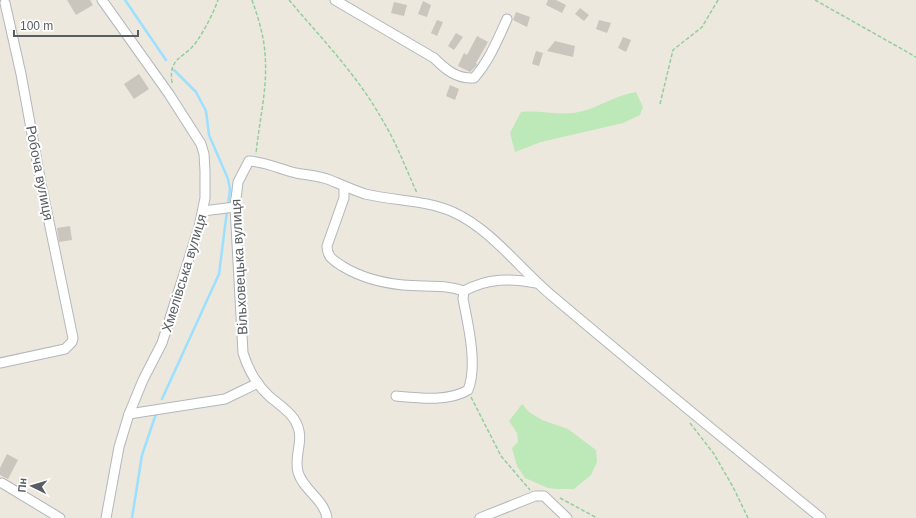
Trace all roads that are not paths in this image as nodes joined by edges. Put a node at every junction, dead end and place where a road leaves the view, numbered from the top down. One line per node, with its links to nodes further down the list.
1 (102, 0): 7 (street, Хмелівська вулиця)
2 (335, 0): 4 (street)
3 (5, 3): 10 (street, Робоча вулиця)
4 (507, 19)
5 (344, 187): 6 (street, Вільховецька вулиця); 8 (street); 9 (street)
6 (233, 208): 7 (street); 11 (street, Вільховецька вулиця)
7 (203, 211): 13 (street, Хмелівська вулиця)
8 (537, 284): 9 (street); 20 (street)
9 (464, 291): 12 (street)
10 (0, 363)
11 (258, 383): 13 (street); 17 (street, Вільховецька вулиця)
12 (396, 396)
13 (129, 414): 16 (street, Хмелівська вулиця)
14 (2, 483): 15 (street)
15 (60, 518)
16 (106, 518)
17 (327, 518)
18 (480, 518): 19 (street)
19 (568, 518)
20 (821, 518)

